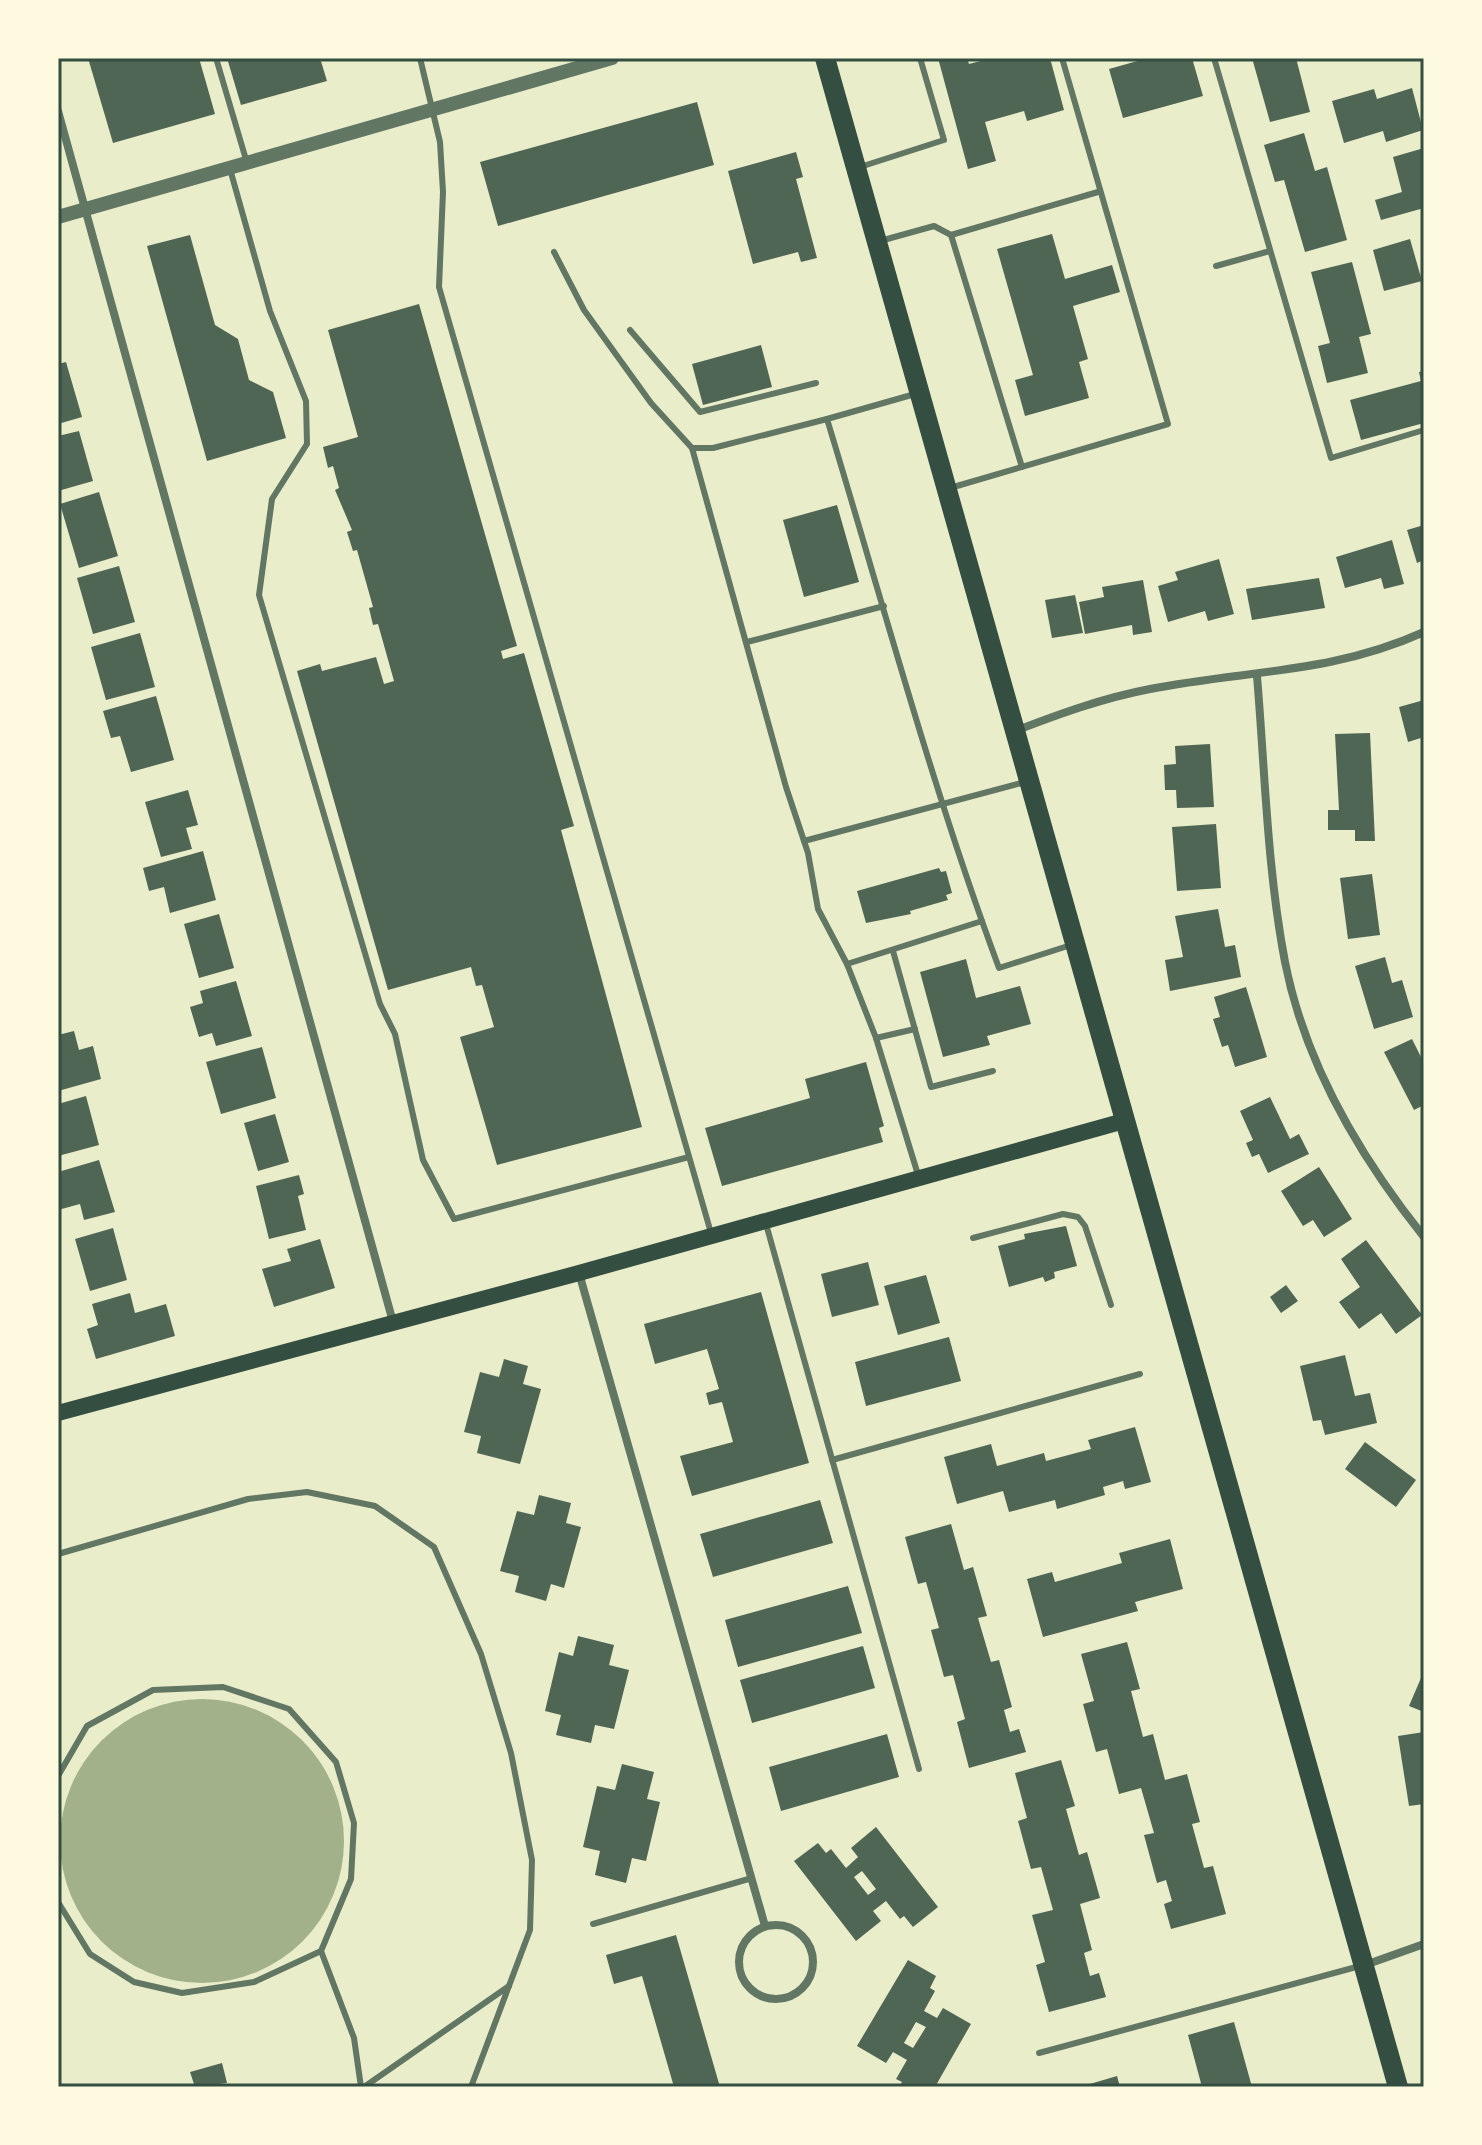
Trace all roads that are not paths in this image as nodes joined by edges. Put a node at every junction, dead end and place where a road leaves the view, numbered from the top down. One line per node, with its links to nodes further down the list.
1 (216, 58): 10 (lane)
2 (420, 58): 9 (lane)
3 (612, 58): 9 (street)
4 (825, 58): 12 (main road)
5 (920, 58): 12 (lane)
6 (1062, 58): 13 (lane)
7 (1214, 58): 18 (lane)
8 (58, 111): 14 (street)
9 (435, 111): 10 (street); 45 (lane)
10 (247, 163): 11 (street)
11 (229, 168): 14 (street); 45 (lane)
12 (856, 168): 17 (main road)
13 (1098, 192): 16 (lane); 27 (lane)
14 (84, 209): 15 (street); 53 (street)
15 (58, 217)
16 (951, 235): 17 (lane); 27 (lane)
17 (877, 242): 23 (main road)
18 (1270, 251): 20 (lane); 25 (lane)
19 (554, 252): 26 (lane)
20 (1216, 266)
21 (630, 330): 22 (lane)
22 (816, 383)
23 (919, 393): 24 (lane); 28 (main road)
24 (827, 419): 26 (lane); 29 (lane)
25 (1424, 430)
26 (692, 448): 31 (lane)
27 (1022, 467): 28 (lane)
28 (946, 488): 33 (main road)
29 (884, 606): 31 (lane); 35 (lane)
30 (1424, 632): 32 (street)
31 (747, 642): 36 (lane)
32 (1257, 676): 33 (street); 49 (street)
33 (1014, 731): 34 (main road)
34 (1028, 781): 35 (lane); 38 (main road)
35 (942, 804): 36 (lane); 37 (lane)
36 (804, 841): 40 (lane)
37 (982, 921): 38 (lane); 39 (lane)
38 (1074, 944): 44 (main road)
39 (893, 951): 40 (lane); 41 (lane)
40 (847, 964): 42 (lane)
41 (915, 1029): 42 (lane); 43 (lane)
42 (876, 1038): 46 (lane)
43 (993, 1071)
44 (1124, 1121): 46 (main road); 66 (main road)
45 (689, 1157): 48 (lane)
46 (919, 1178): 47 (main road)
47 (765, 1221): 48 (main road); 56 (lane)
48 (712, 1236): 51 (main road)
49 (1424, 1237)
50 (973, 1238): 52 (lane)
51 (579, 1273): 53 (main road); 60 (street)
52 (1111, 1305)
53 (393, 1322): 55 (main road)
54 (1140, 1374): 56 (lane)
55 (58, 1413)
56 (832, 1460): 58 (lane)
57 (58, 1554): 67 (lane)
58 (919, 1769)
59 (58, 1776): 65 (lane)
60 (752, 1878): 62 (lane); 63 (street)
61 (58, 1902): 65 (lane)
62 (593, 1924)
63 (765, 1926): 63 (street)
64 (1424, 1944): 66 (street)
65 (321, 1951): 69 (lane)
66 (1364, 1965): 68 (lane); 71 (main road)
67 (509, 1986): 69 (lane); 70 (lane)
68 (1039, 2053)
69 (362, 2087)
70 (471, 2087)
71 (1398, 2087)

